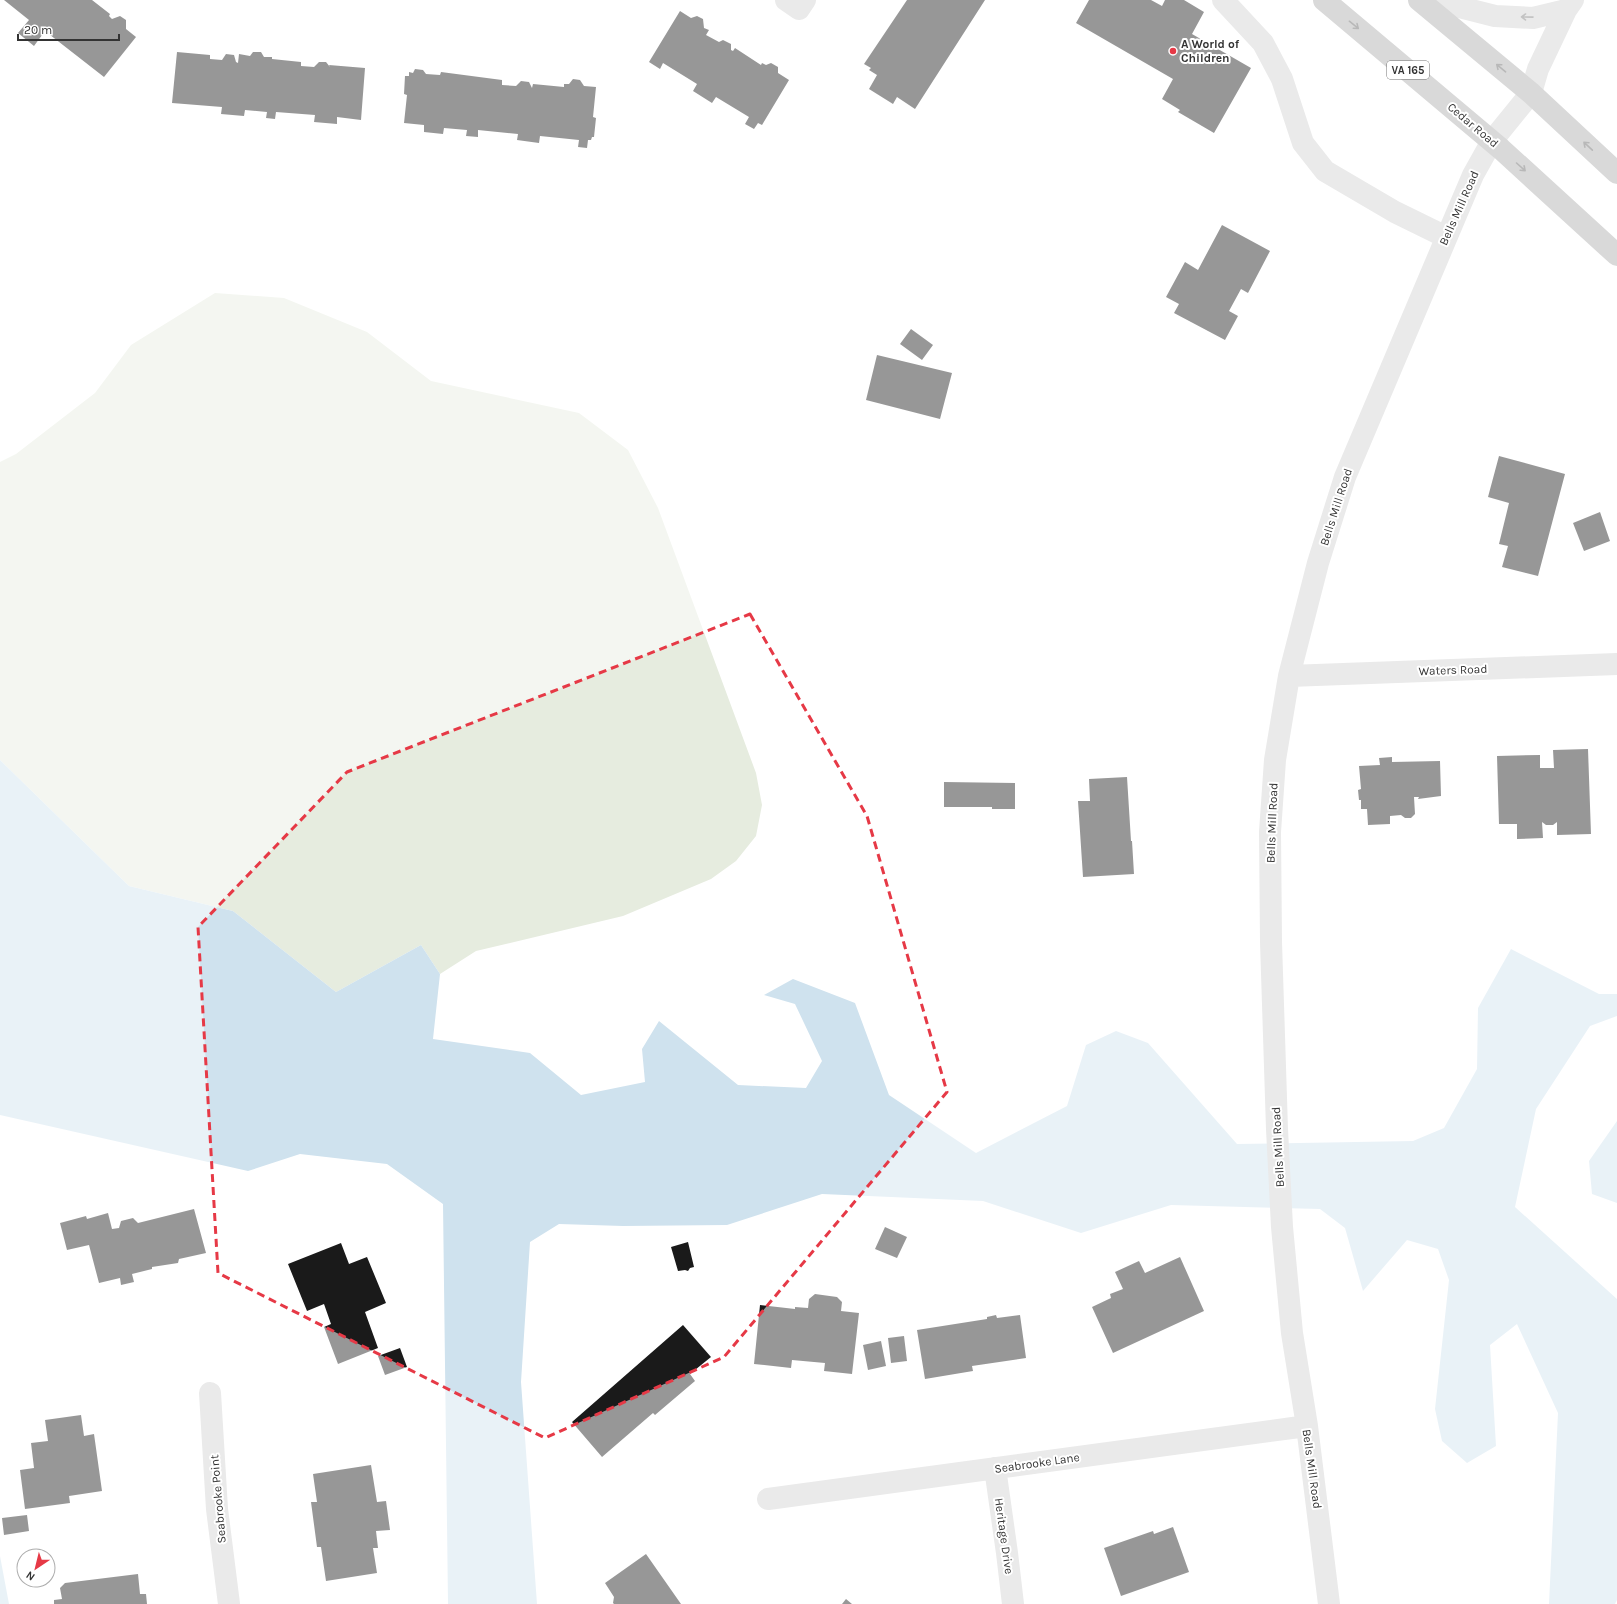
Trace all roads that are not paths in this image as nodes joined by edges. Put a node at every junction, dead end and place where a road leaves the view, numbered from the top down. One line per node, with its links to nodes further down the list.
1 (786, 0): 2 (street)
2 (805, 0)
3 (1223, 0): 11 (street)
4 (1324, 0): 9 (main road, Cedar Road / VA 165, one-way to 9)
5 (1419, 0): 8 (main road, one-way to 5)
6 (1432, 0): 7 (street, one-way to 6)
7 (1569, 5): 8 (street)
8 (1531, 94): 9 (street, Bells Mill Road); 10 (main road, one-way to 8)
9 (1492, 141): 11 (street, Bells Mill Road); 12 (main road, Cedar Road / VA 165, one-way to 12)
10 (1617, 173)
11 (1446, 237): 14 (street, Bells Mill Road)
12 (1617, 255)
13 (1617, 664): 14 (street, Waters Road)
14 (1289, 676): 16 (street, Bells Mill Road)
15 (210, 1393): 19 (street, Seabrooke Point)
16 (1307, 1426): 17 (street, Seabrooke Lane); 21 (street, Bells Mill Road)
17 (995, 1468): 18 (street, Seabrooke Lane); 20 (street, Heritage Drive)
18 (768, 1499)
19 (229, 1604)
20 (1013, 1604)
21 (1330, 1604)

